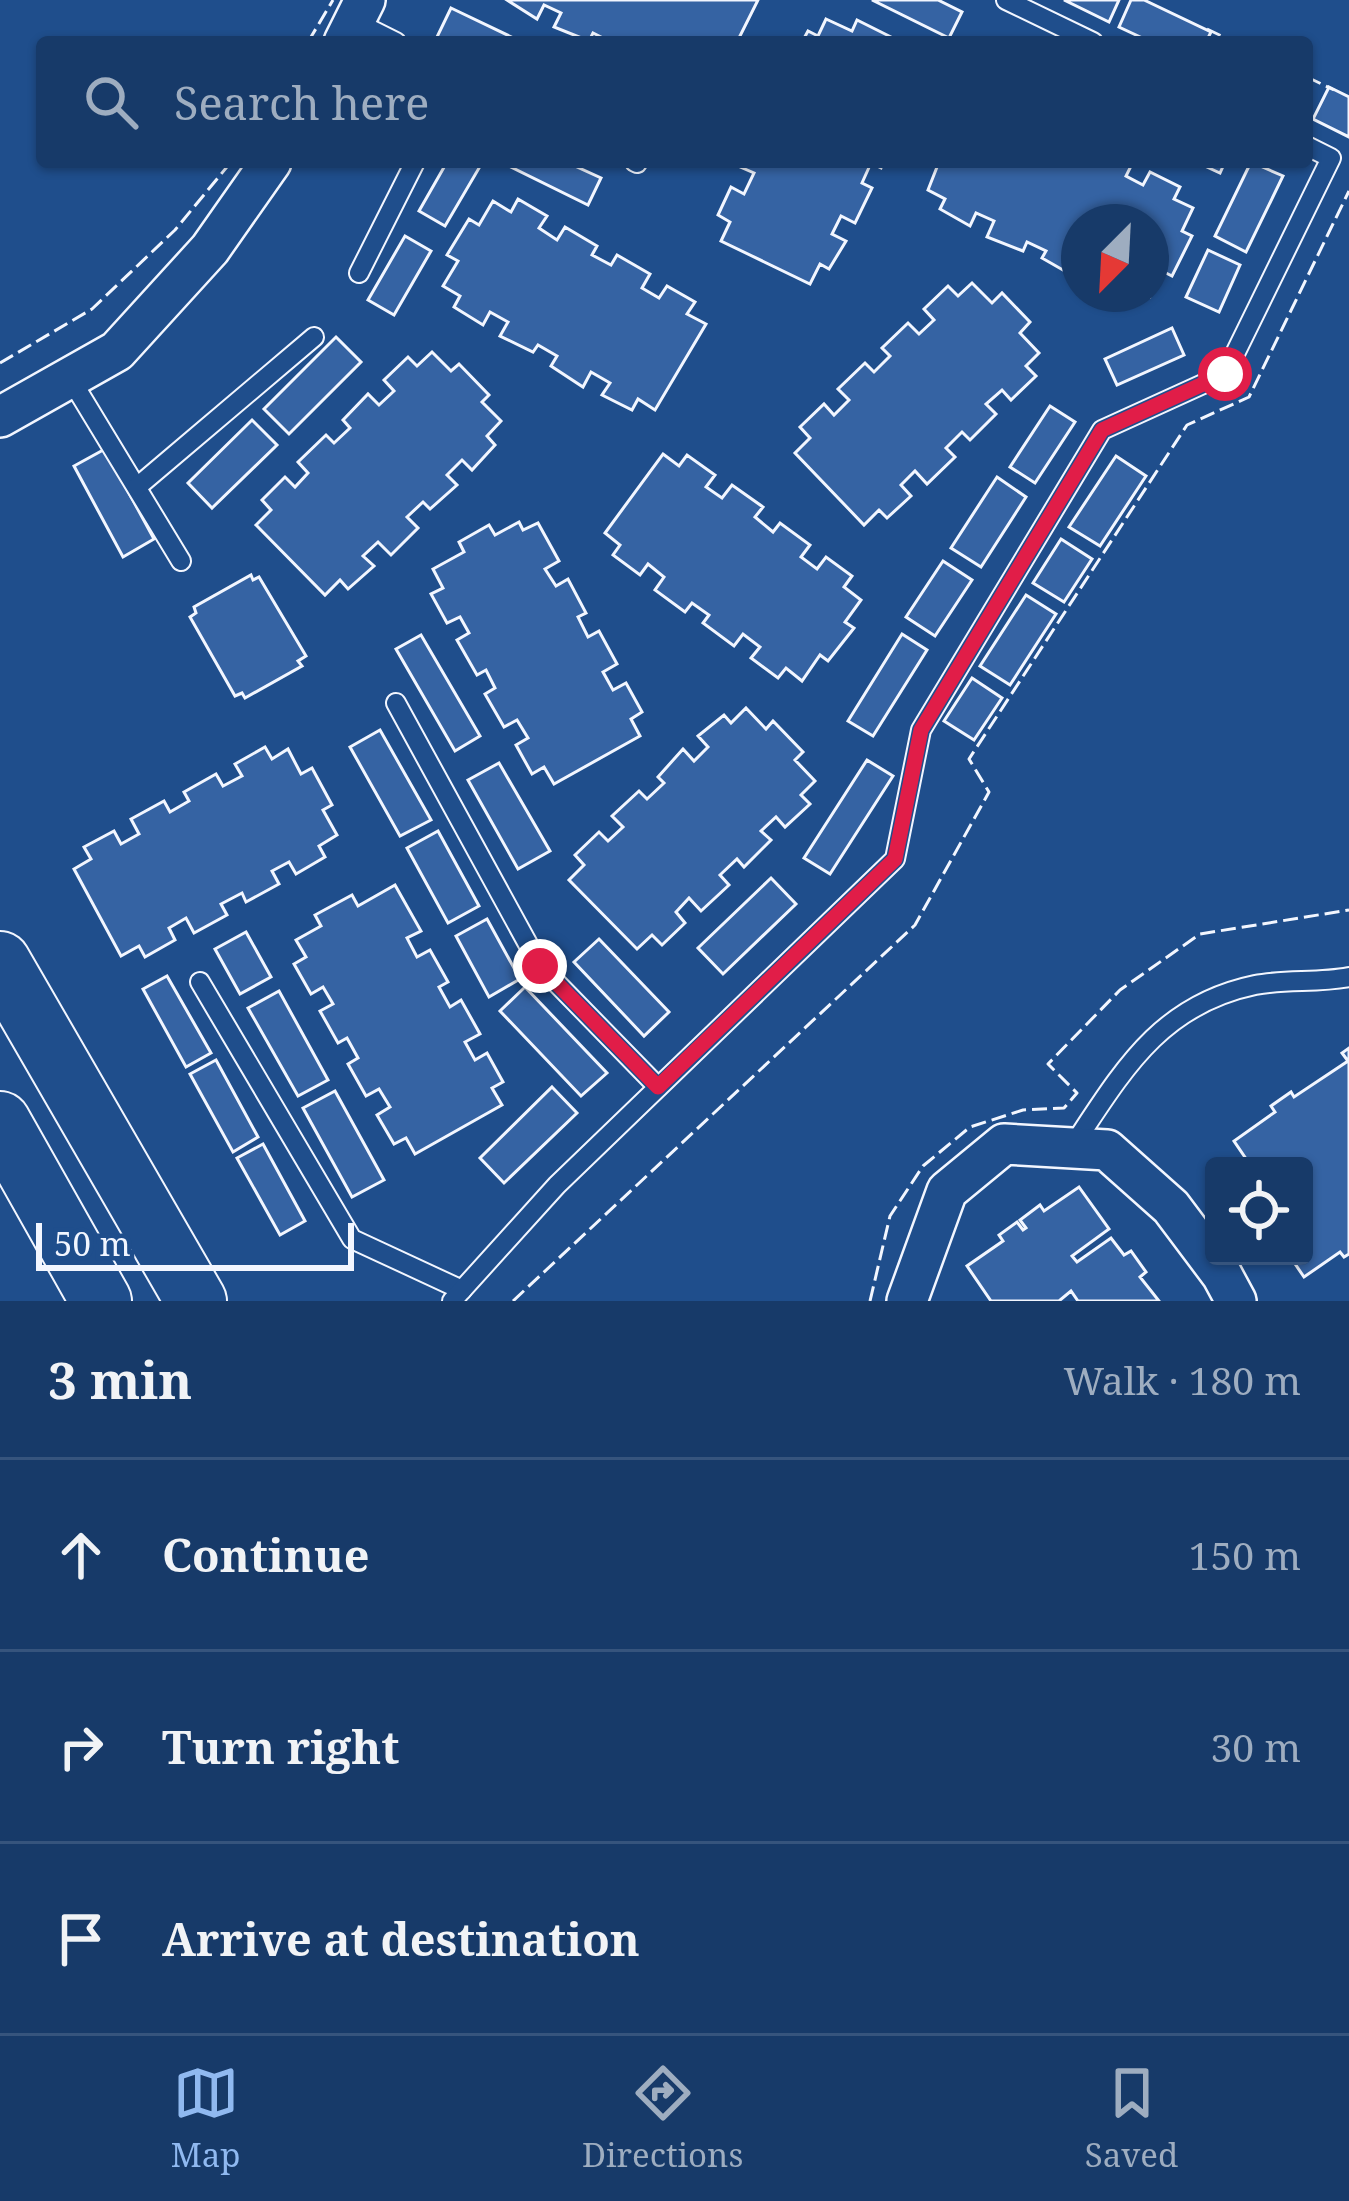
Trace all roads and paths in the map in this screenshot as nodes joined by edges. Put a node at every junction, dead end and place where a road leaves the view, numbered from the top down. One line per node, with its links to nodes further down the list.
1 (1006, 0): 4 (lane)
2 (354, 21): 3 (lane)
3 (384, 36)
4 (1081, 36)
5 (1313, 149): 20 (lane)
6 (267, 168): 10 (street)
7 (412, 168): 8 (lane)
8 (359, 273)
9 (314, 337): 12 (lane)
10 (70, 378): 11 (street); 12 (lane)
11 (0, 417)
12 (136, 487): 13 (lane)
13 (181, 561)
14 (396, 704): 20 (lane)
15 (0, 962): 19 (main road)
16 (1349, 977): 22 (lane)
17 (200, 982): 23 (lane)
18 (0, 1011): 19 (street)
19 (55, 1063): 25 (main road)
20 (658, 1087): 23 (lane)
21 (3, 1134): 24 (main road)
22 (1072, 1148): 26 (street); 27 (street)
23 (457, 1296)
24 (101, 1301)
25 (196, 1301)
26 (907, 1301)
27 (1236, 1301)

